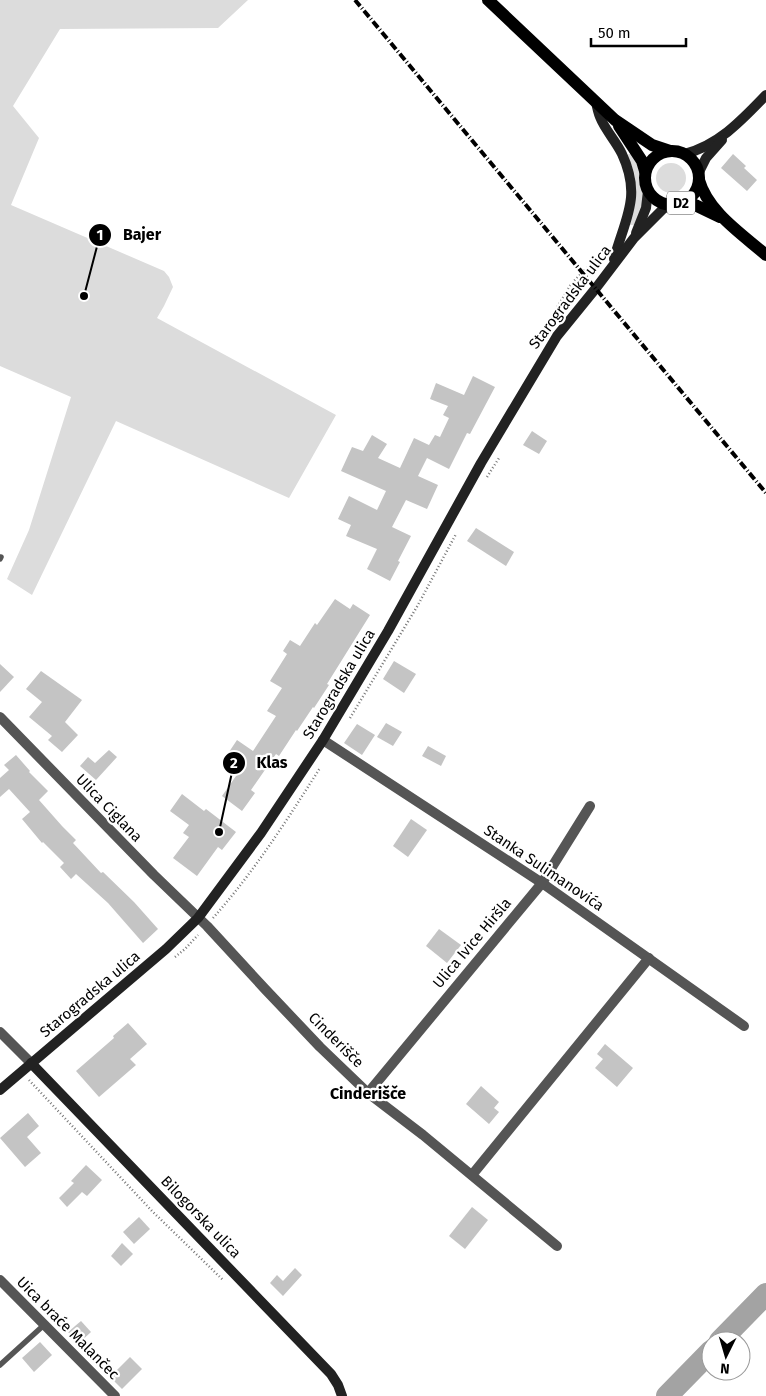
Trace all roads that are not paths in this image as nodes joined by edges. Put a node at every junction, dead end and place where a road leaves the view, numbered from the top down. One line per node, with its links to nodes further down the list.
1 (488, 0): 3 (main road, D2)
2 (766, 95): 5 (main road)
3 (595, 101): 4 (main road, D2); 16 (main road)
4 (615, 120): 6 (main road, D2); 8 (main road, D2)
5 (728, 132): 7 (main road); 9 (main road)
6 (670, 151): 7 (main road, D2); 8 (main road)
7 (684, 154): 9 (main road, D2)
8 (645, 171): 10 (main road, D2)
9 (698, 177): 11 (main road, D2); 13 (main road, D2)
10 (648, 191): 12 (main road, D2); 14 (main road, Starogradska ulica)
11 (684, 202): 12 (main road, D2); 13 (main road, D2)
12 (670, 205): 14 (main road, Starogradska ulica)
13 (726, 220): 15 (main road, D2)
14 (634, 238): 16 (main road, Starogradska ulica)
15 (766, 255)
16 (612, 266): 18 (main road, Starogradska ulica)
17 (0, 717): 21 (street, Ulica Ciglana)
18 (323, 740): 20 (street, Stanka Sulimanovića); 21 (main road, Starogradska ulica)
19 (590, 806): 20 (street, Ulica Ivice Hiršla)
20 (542, 883): 22 (street, Stanka Sulimanovića); 27 (street, Ulica Ivice Hiršla)
21 (198, 918): 25 (main road, Starogradska ulica); 27 (street, Cinderišče)
22 (649, 958): 23 (street, Stanka Sulimanovića); 28 (street)
23 (744, 1026)
24 (0, 1032): 25 (street)
25 (31, 1063): 26 (main road, Starogradska ulica); 34 (main road, Bilogorska ulica)
26 (0, 1090)
27 (368, 1093): 28 (street, Cinderišče)
28 (472, 1175): 29 (street, Cinderišče)
29 (558, 1246)
30 (0, 1280): 31 (street, Uica braće Malančec)
31 (44, 1325): 32 (lane); 33 (street, Uica braće Malančec)
32 (0, 1365)
33 (115, 1396)
34 (342, 1396)

